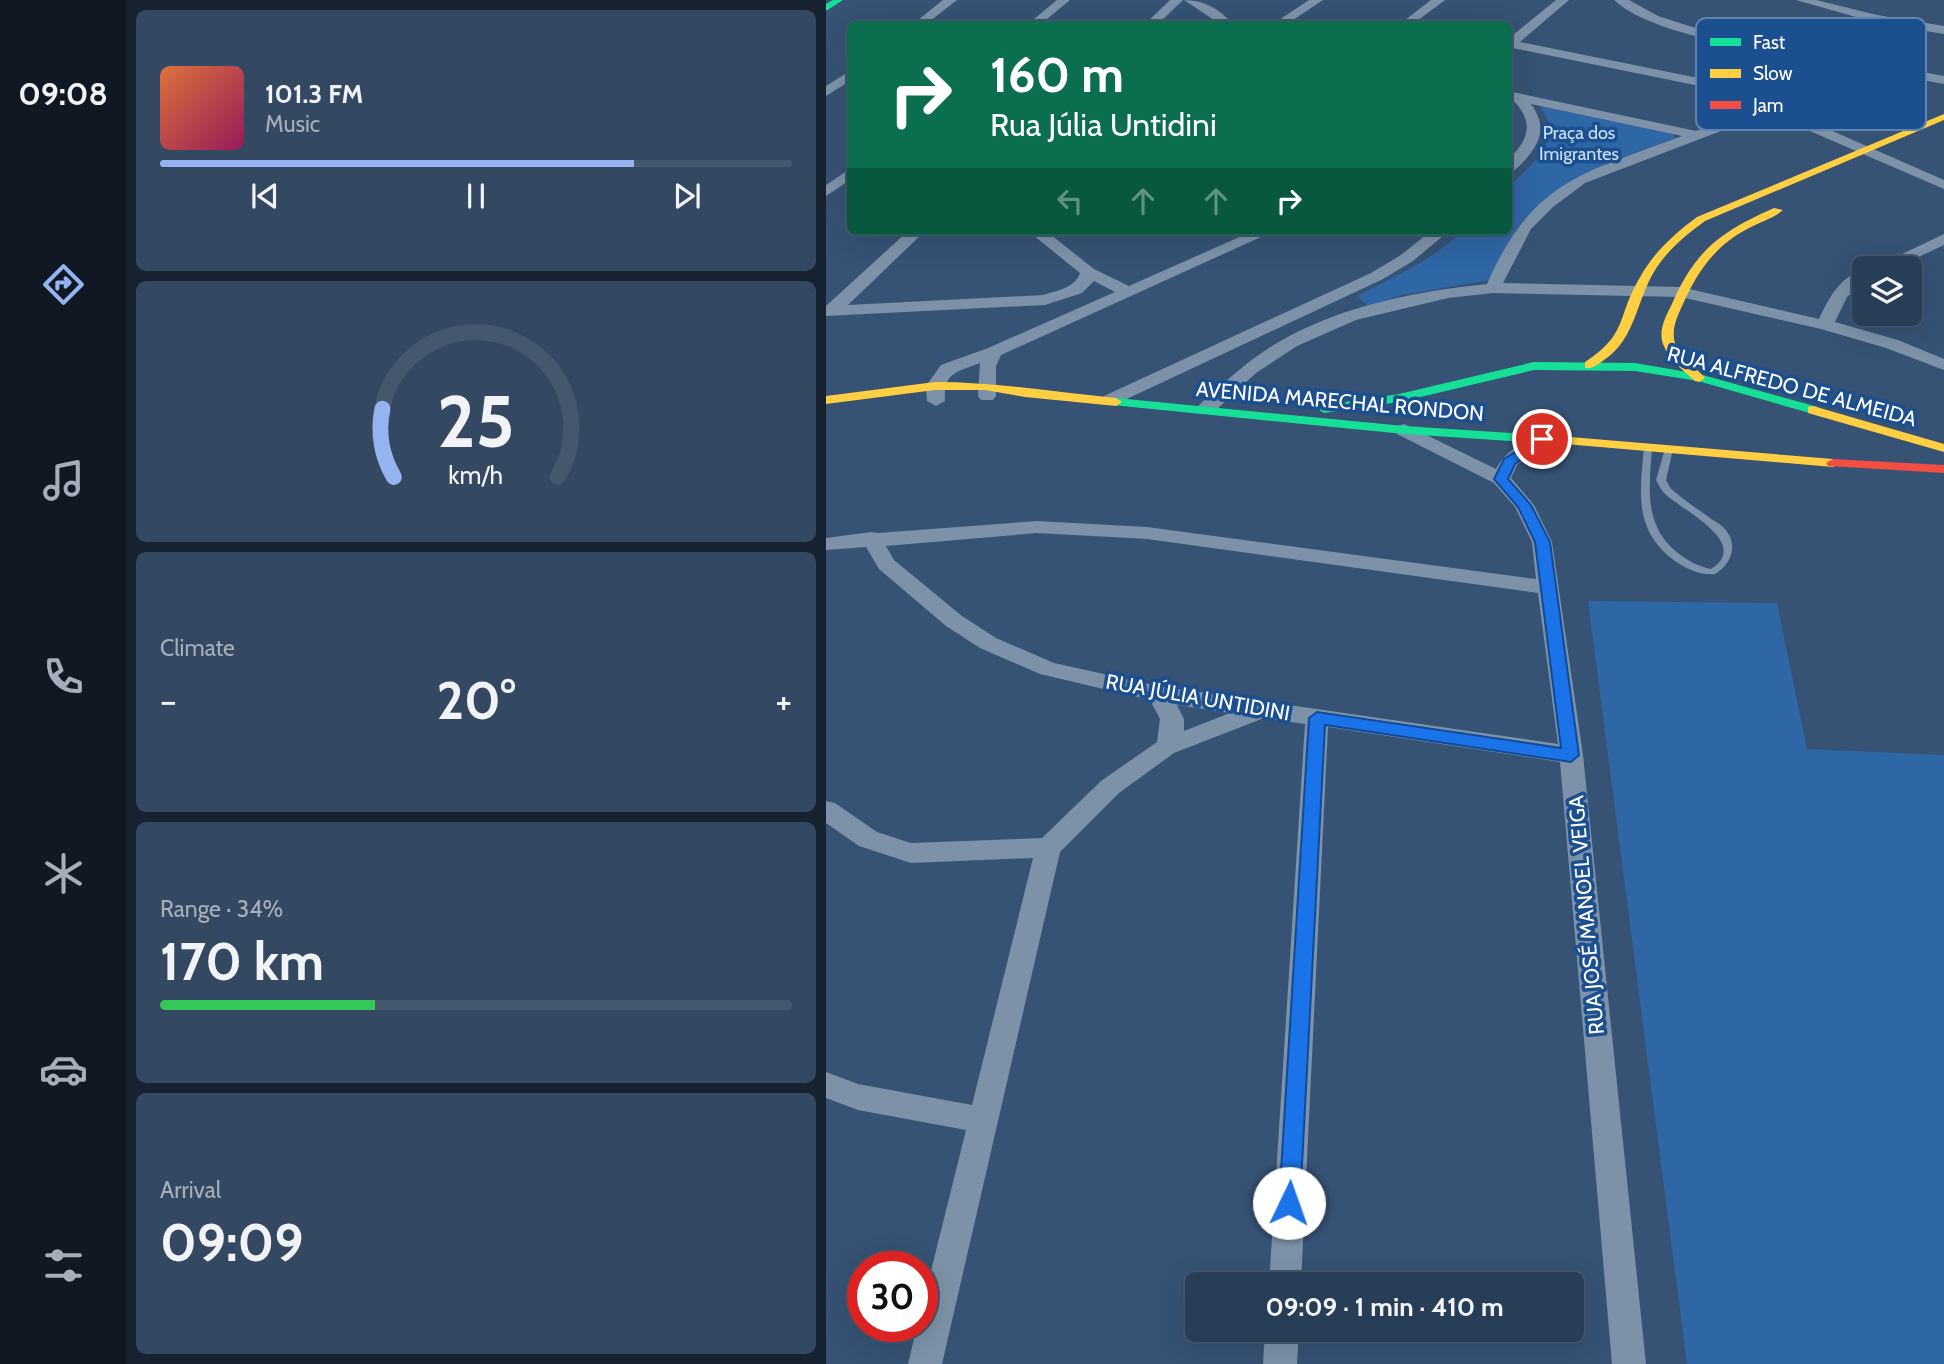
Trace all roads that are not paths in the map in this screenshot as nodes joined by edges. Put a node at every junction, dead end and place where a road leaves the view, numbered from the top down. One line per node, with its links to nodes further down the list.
1 (839, 0): 11 (street)
2 (951, 0): 13 (street)
3 (1064, 0): 14 (street)
4 (1177, 0): 15 (street)
5 (1190, 0): 16 (street)
6 (1317, 0): 17 (street)
7 (1439, 0): 18 (street)
8 (1563, 0): 22 (street)
9 (1620, 0): 21 (street)
10 (1802, 0): 12 (street)
11 (826, 8)
12 (1873, 18)
13 (923, 21)
14 (1038, 21)
15 (1154, 21)
16 (1223, 21)
17 (1284, 21)
18 (1410, 21)
19 (1926, 27): 20 (street)
20 (1944, 30)
21 (1696, 32)
22 (1512, 42)
23 (1512, 46): 27 (street)
24 (1926, 76): 25 (street)
25 (1944, 80)
26 (842, 81): 28 (street)
27 (1696, 82)
28 (826, 91)
29 (1513, 96): 35 (street); 39 (street)
30 (1944, 117): 31 (street)
31 (1926, 124)
32 (1710, 130): 35 (street)
33 (1818, 130): 36 (street)
34 (1912, 130): 36 (street)
35 (1697, 135): 53 (street)
36 (1863, 150): 38 (street); 54 (street)
37 (1912, 153): 38 (street)
38 (1891, 162): 40 (street); 42 (street)
39 (1512, 165)
40 (1866, 173)
41 (847, 175): 43 (street)
42 (1944, 185)
43 (826, 192)
44 (1790, 205): 56 (street)
45 (913, 235): 59 (street)
46 (1047, 235): 51 (street)
47 (1257, 235): 55 (street)
48 (1436, 235): 58 (street)
49 (1944, 239): 50 (street)
50 (1907, 256)
51 (1088, 272): 55 (street); 57 (street)
52 (1852, 282): 62 (street)
53 (1493, 288): 54 (street); 61 (street)
54 (1639, 290): 56 (street); 65 (street)
55 (1128, 292): 60 (street)
56 (1681, 292): 62 (street); 67 (street)
57 (1045, 300): 59 (street); 60 (street)
58 (1323, 303): 61 (street); 73 (street)
59 (830, 311)
60 (1085, 312): 63 (street)
61 (1350, 316): 74 (street)
62 (1825, 325): 64 (street)
63 (994, 352): 66 (street); 68 (street)
64 (1943, 363)
65 (1589, 365): 67 (street, RUA ALFREDO DE ALMEIDA); 71 (street, RUA ALFREDO DE ALMEIDA)
66 (947, 369): 69 (street); 70 (street)
67 (1699, 378): 79 (street, RUA ALFREDO DE ALMEIDA)
68 (986, 391): 69 (street, AVENIDA MARECHAL RONDON); 73 (street, AVENIDA MARECHAL RONDON)
69 (936, 394): 70 (street, AVENIDA MARECHAL RONDON); 76 (street, AVENIDA MARECHAL RONDON)
70 (845, 398): 72 (street, AVENIDA MARECHAL RONDON)
71 (1399, 398): 75 (street, RUA ALFREDO DE ALMEIDA); 77 (street)
72 (826, 400)
73 (1110, 400): 74 (street, AVENIDA MARECHAL RONDON)
74 (1206, 409): 75 (street, AVENIDA MARECHAL RONDON)
75 (1256, 414): 77 (street, AVENIDA MARECHAL RONDON)
76 (826, 415)
77 (1404, 430): 78 (street, AVENIDA MARECHAL RONDON); 85 (street, RUA JOSÉ MANOEL VEIGA)
78 (1542, 439): 80 (street, AVENIDA MARECHAL RONDON); 85 (street)
79 (1873, 439): 81 (street, RUA ALFREDO DE ALMEIDA); 83 (street)
80 (1648, 447): 82 (street, AVENIDA MARECHAL RONDON); 82 (lane)
81 (1944, 448)
82 (1669, 449): 83 (street, AVENIDA MARECHAL RONDON)
83 (1861, 465): 84 (street, AVENIDA MARECHAL RONDON)
84 (1944, 469)
85 (1501, 479): 88 (street, RUA JOSÉ MANOEL VEIGA)
86 (871, 538): 87 (street); 88 (street); 89 (street, RUA JÚLIA UNTIDINI)
87 (826, 544)
88 (1547, 587): 93 (street, RUA JOSÉ MANOEL VEIGA)
89 (1158, 694): 90 (street, RUA JÚLIA UNTIDINI); 92 (street)
90 (1263, 709): 91 (street, RUA JÚLIA UNTIDINI); 92 (street)
91 (1317, 718): 93 (street, RUA JÚLIA UNTIDINI); 98 (street)
92 (1166, 747): 95 (street)
93 (1571, 755): 102 (street, RUA JOSÉ MANOEL VEIGA)
94 (826, 810): 95 (street)
95 (1048, 848): 97 (street)
96 (826, 1085): 97 (street)
97 (983, 1120): 100 (street)
98 (1286, 1272)
99 (1281, 1342): 101 (street)
100 (925, 1364)
101 (1280, 1364)
102 (1629, 1364)

